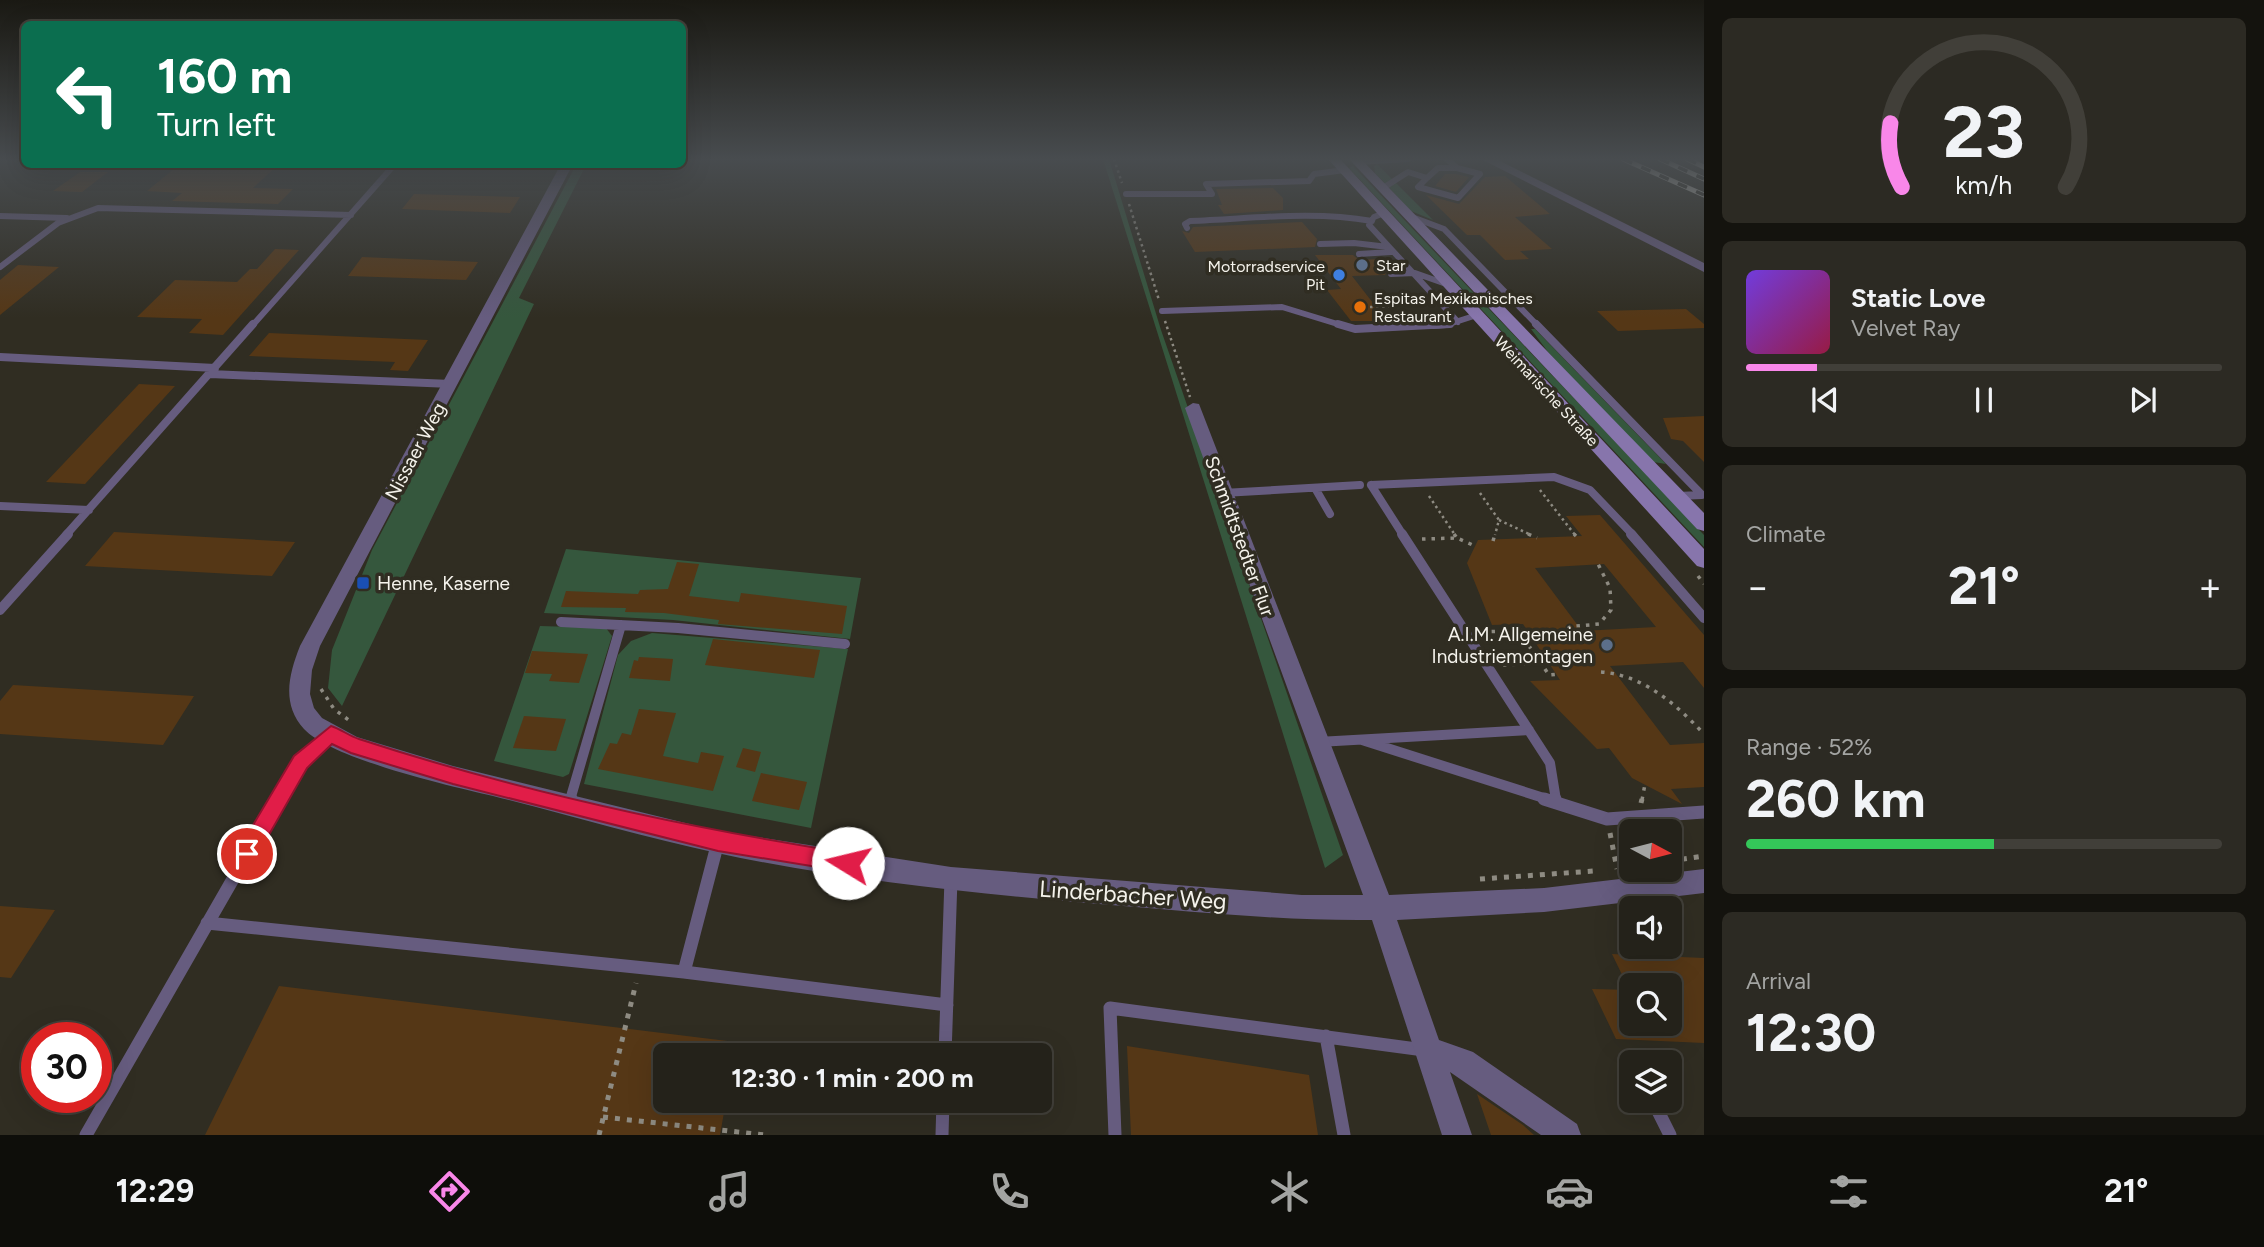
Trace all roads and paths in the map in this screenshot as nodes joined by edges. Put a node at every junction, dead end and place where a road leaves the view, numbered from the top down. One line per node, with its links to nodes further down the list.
1 (91, 212): 13 (lane)
2 (260, 212): 9 (lane)
3 (354, 212): 9 (lane)
4 (542, 212): 30 (street, Nissaer Weg)
5 (1132, 212): 25 (path)
6 (1375, 212): 11 (main road, Weimarische Straße)
7 (1407, 212): 12 (main road, Weimarische Straße)
8 (1592, 212): 19 (street)
9 (351, 215): 29 (lane)
10 (0, 216): 13 (lane)
11 (1378, 217): 14 (lane); 16 (lane); 22 (main road, Weimarische Straße)
12 (1412, 217): 38 (main road, Weimarische Straße); 38 (lane)
13 (67, 218): 18 (lane)
14 (1187, 228)
15 (1320, 244): 16 (lane)
16 (1390, 249): 17 (lane); 20 (lane)
17 (1359, 254)
18 (0, 267)
19 (1704, 268)
20 (1415, 273): 21 (lane); 22 (lane); 27 (lane)
21 (1391, 274)
22 (1450, 285): 26 (main road, Weimarische Straße)
23 (1391, 306): 24 (path)
24 (1370, 307)
25 (1162, 310): 27 (lane); 31 (path)
26 (1477, 316): 27 (lane); 50 (main road, Weimarische Straße)
27 (1458, 322)
28 (0, 358): 29 (lane)
29 (212, 371): 30 (lane); 40 (lane)
30 (451, 384): 69 (street, Nissaer Weg)
31 (1193, 408): 37 (street, Schmidtstedter Flur)
32 (1530, 478): 33 (lane); 44 (path); 53 (lane)
33 (1470, 480): 34 (lane); 42 (path)
34 (1420, 483): 35 (lane); 45 (path)
35 (1365, 485): 36 (lane); 47 (lane)
36 (1315, 488): 37 (lane); 41 (lane)
37 (1223, 494): 72 (street, Schmidtstedter Flur)
38 (1677, 496): 43 (main road, Weimarische Straße)
39 (0, 506): 40 (lane)
40 (89, 510): 52 (lane)
41 (1330, 514)
42 (1499, 520): 46 (path); 48 (path)
43 (1704, 524)
44 (1576, 536)
45 (1457, 538): 47 (path); 49 (path)
46 (1537, 538)
47 (1406, 540): 59 (lane)
48 (1493, 541)
49 (1475, 546)
50 (1704, 561)
51 (1598, 564): 56 (path)
52 (0, 610)
53 (1704, 618)
54 (561, 622): 55 (lane)
55 (621, 625): 60 (lane); 74 (lane)
56 (1567, 627)
57 (1518, 630): 58 (path); 59 (path); 62 (path)
58 (1529, 630)
59 (1466, 633): 63 (lane)
60 (845, 644)
61 (1549, 662): 62 (path)
62 (1540, 663): 63 (path); 65 (path)
63 (1487, 666): 68 (lane)
64 (1601, 672): 70 (path)
65 (1559, 674)
66 (323, 678): 67 (path)
67 (352, 722)
68 (1529, 730): 71 (lane); 73 (lane)
69 (331, 734): 74 (street, Linderbacher Weg); 85 (lane)
70 (1704, 734)
71 (1362, 740): 72 (lane); 73 (lane)
72 (1318, 742): 84 (street, Schmidtstedter Flur)
73 (1556, 802): 76 (lane)
74 (569, 805): 77 (street, Linderbacher Weg)
75 (1704, 812): 76 (lane)
76 (1607, 820): 80 (path)
77 (718, 842): 81 (street, Linderbacher Weg); 87 (lane)
78 (1704, 856): 79 (path)
79 (1682, 859)
80 (1617, 869): 82 (path)
81 (951, 879): 84 (street, Linderbacher Weg); 88 (lane)
82 (1468, 880)
83 (1704, 881): 84 (street, Linderbacher Weg)
84 (1380, 908): 91 (street, Schmidtstedter Flur)
85 (206, 923): 86 (lane); 95 (lane)
86 (640, 968): 87 (lane); 94 (path)
87 (684, 972): 88 (lane)
88 (947, 1005): 90 (lane)
89 (1326, 1036): 91 (lane); 99 (lane); 100 (lane)
90 (945, 1043)
91 (1430, 1051): 101 (street, Schmidtstedter Flur); 102 (street)
92 (943, 1113): 98 (lane)
93 (1659, 1113): 103 (lane)
94 (603, 1117): 96 (path); 97 (path)
95 (86, 1135)
96 (599, 1135)
97 (765, 1135)
98 (942, 1135)
99 (1115, 1135)
100 (1344, 1135)
101 (1457, 1135)
102 (1566, 1135)
103 (1670, 1135)

